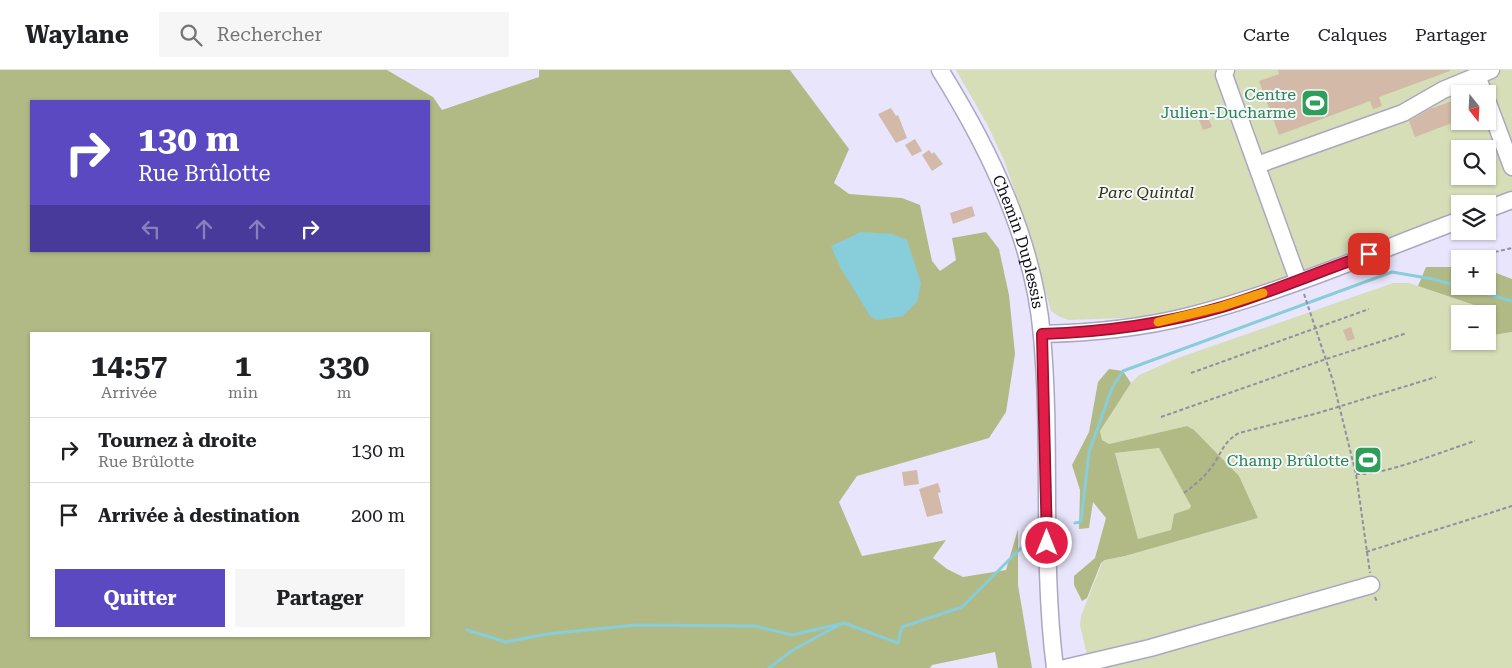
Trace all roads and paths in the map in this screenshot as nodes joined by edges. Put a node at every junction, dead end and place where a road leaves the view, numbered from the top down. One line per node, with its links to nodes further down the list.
1 (940, 70): 15 (street, Chemin Duplessis)
2 (1226, 70): 5 (street)
3 (1484, 73): 5 (street)
4 (1496, 124): 6 (street)
5 (1257, 166): 12 (street)
6 (1512, 167)
7 (1512, 200): 8 (street)
8 (1496, 206)
9 (1451, 223): 12 (street)
10 (1512, 248): 11 (path)
11 (1496, 251)
12 (1298, 280): 14 (path); 15 (street)
13 (1369, 309): 14 (path)
14 (1316, 328): 17 (path); 18 (path)
15 (1042, 334): 29 (street, Chemin Duplessis)
16 (1407, 334): 17 (path)
17 (1326, 359): 20 (path); 21 (path)
18 (1191, 374)
19 (1436, 377): 20 (path)
20 (1339, 406): 23 (path); 24 (path)
21 (1161, 417)
22 (1475, 441): 23 (path)
23 (1356, 474): 26 (path)
24 (1184, 492)
25 (1512, 506): 26 (path)
26 (1366, 552): 27 (path)
27 (1371, 585): 28 (path); 30 (street)
28 (1377, 602)
29 (1055, 668)
30 (1065, 668)

